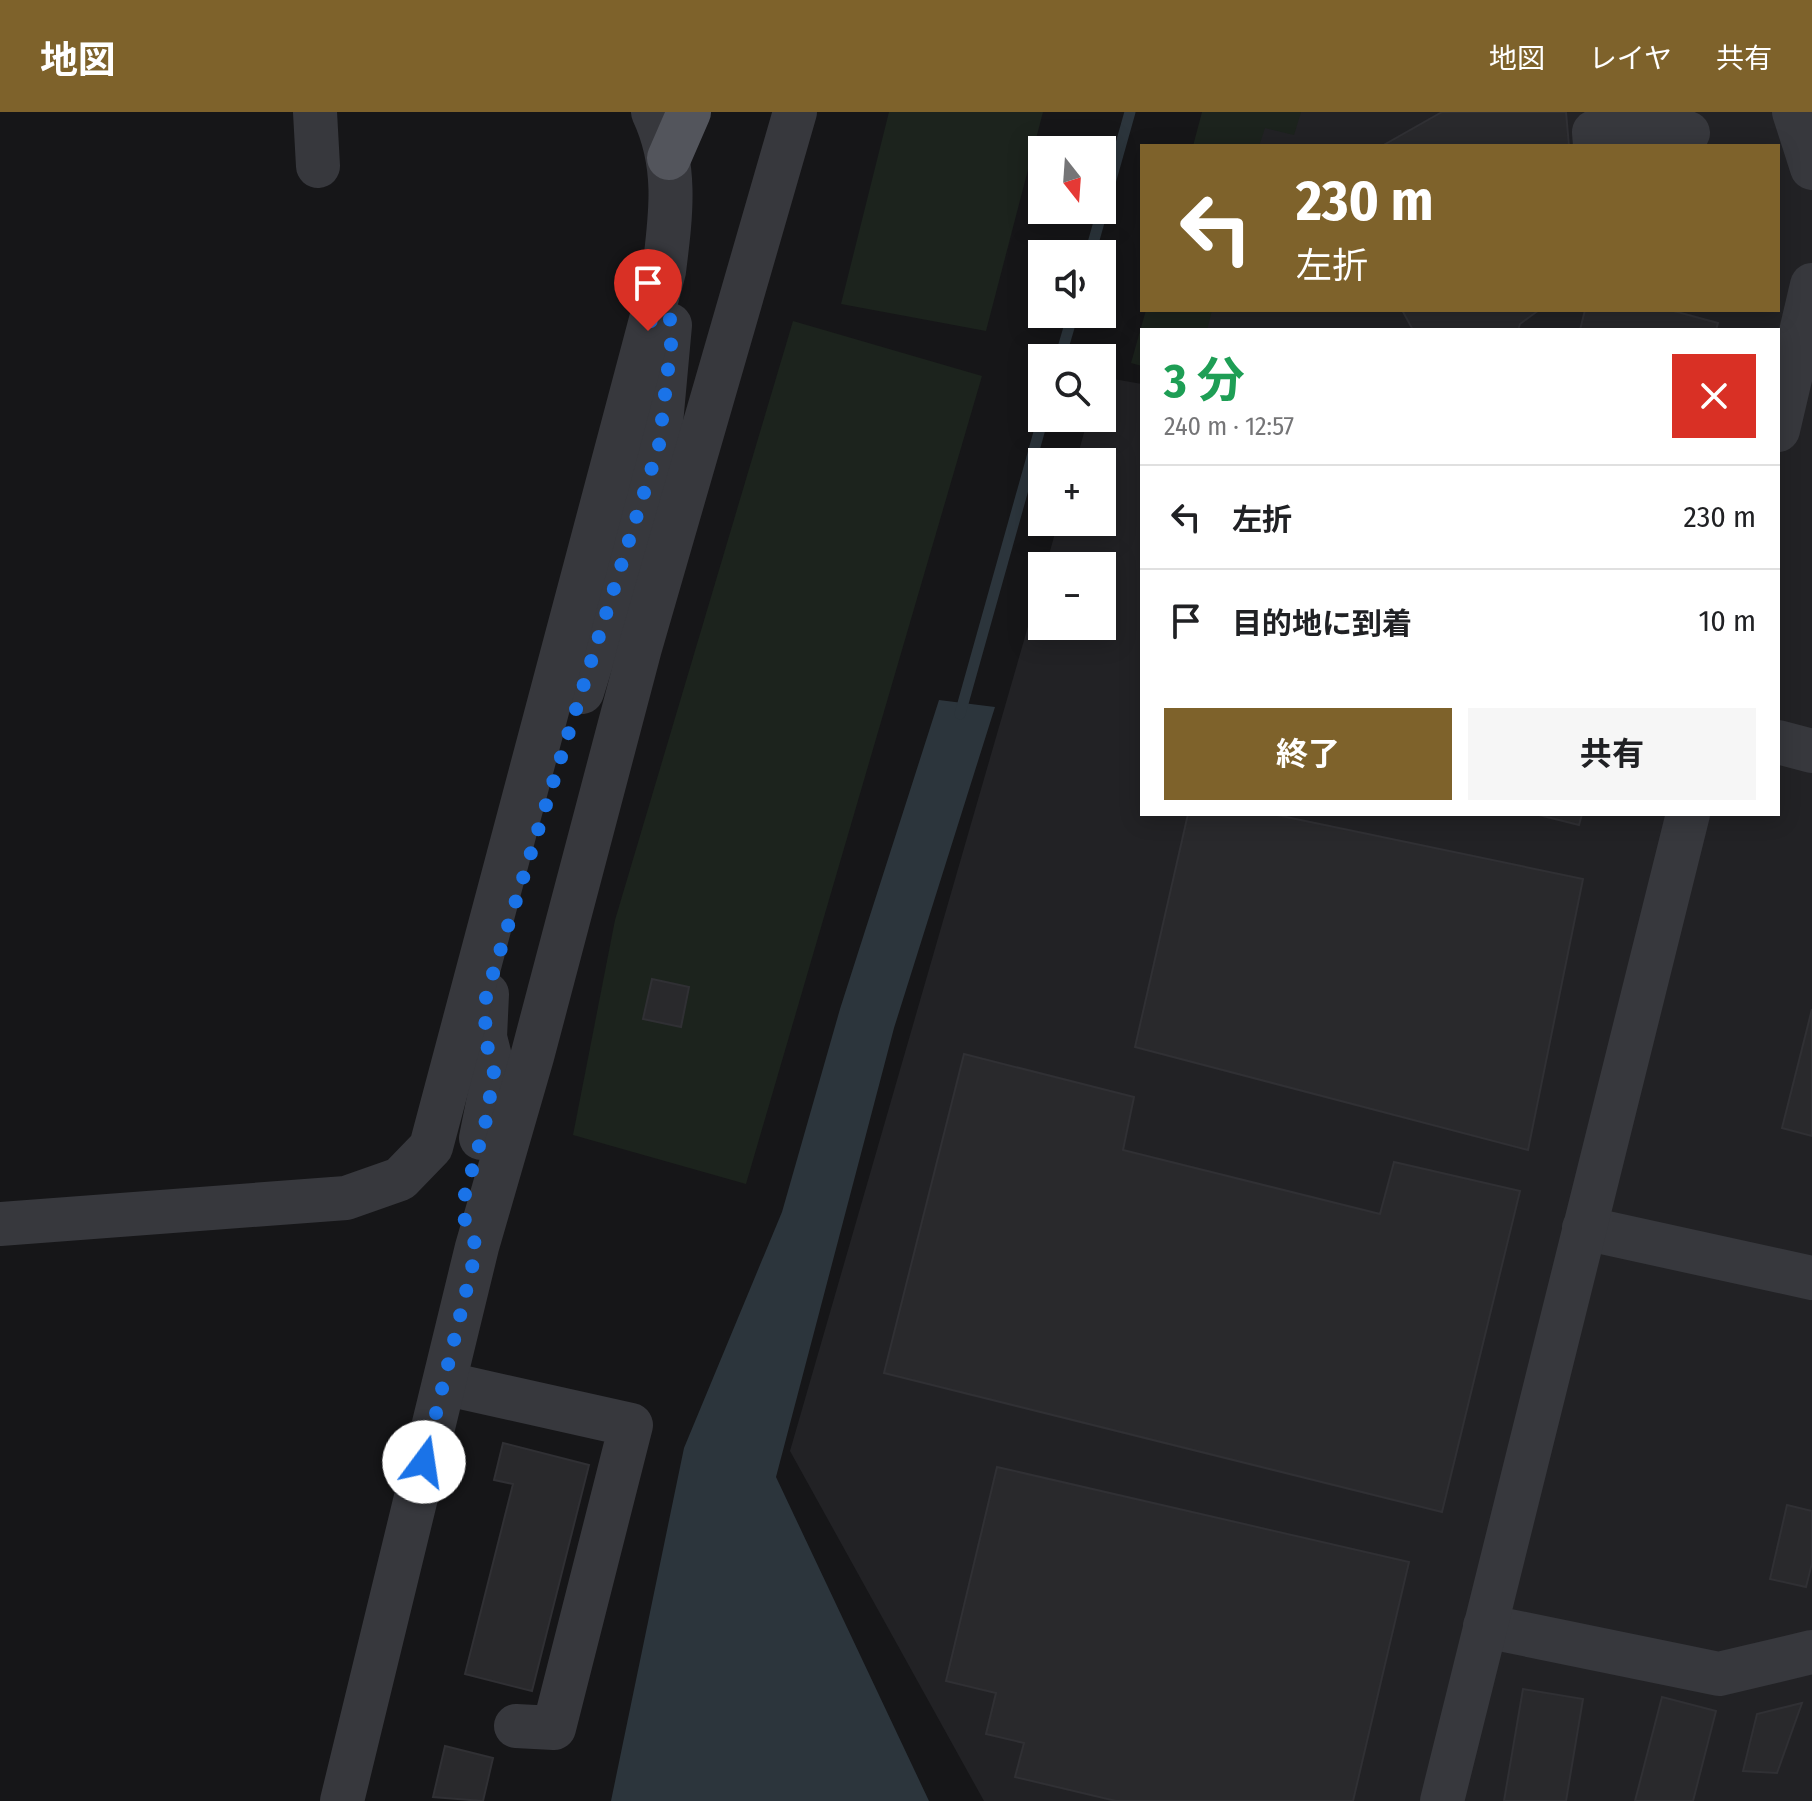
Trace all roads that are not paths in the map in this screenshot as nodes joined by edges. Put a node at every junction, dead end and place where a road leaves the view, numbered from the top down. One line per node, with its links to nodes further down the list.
1 (315, 112): 9 (street)
2 (653, 112): 8 (street)
3 (689, 112): 8 (main road)
4 (795, 112): 19 (street)
5 (1794, 112): 10 (street)
6 (1692, 130): 7 (street)
7 (1595, 144)
8 (669, 158): 11 (street)
9 (318, 166)
10 (1812, 168)
11 (664, 271): 17 (street); 19 (street)
12 (1812, 285): 13 (street)
13 (1780, 421)
14 (1780, 743): 15 (street)
15 (1812, 751)
16 (1687, 816): 18 (street)
17 (0, 1224)
18 (1584, 1228): 20 (street); 22 (street)
19 (477, 1247): 25 (street)
20 (1812, 1278)
21 (461, 1387): 24 (street)
22 (1485, 1626): 23 (street); 26 (street)
23 (1812, 1652)
24 (516, 1726)
25 (342, 1801)
26 (1442, 1801)

